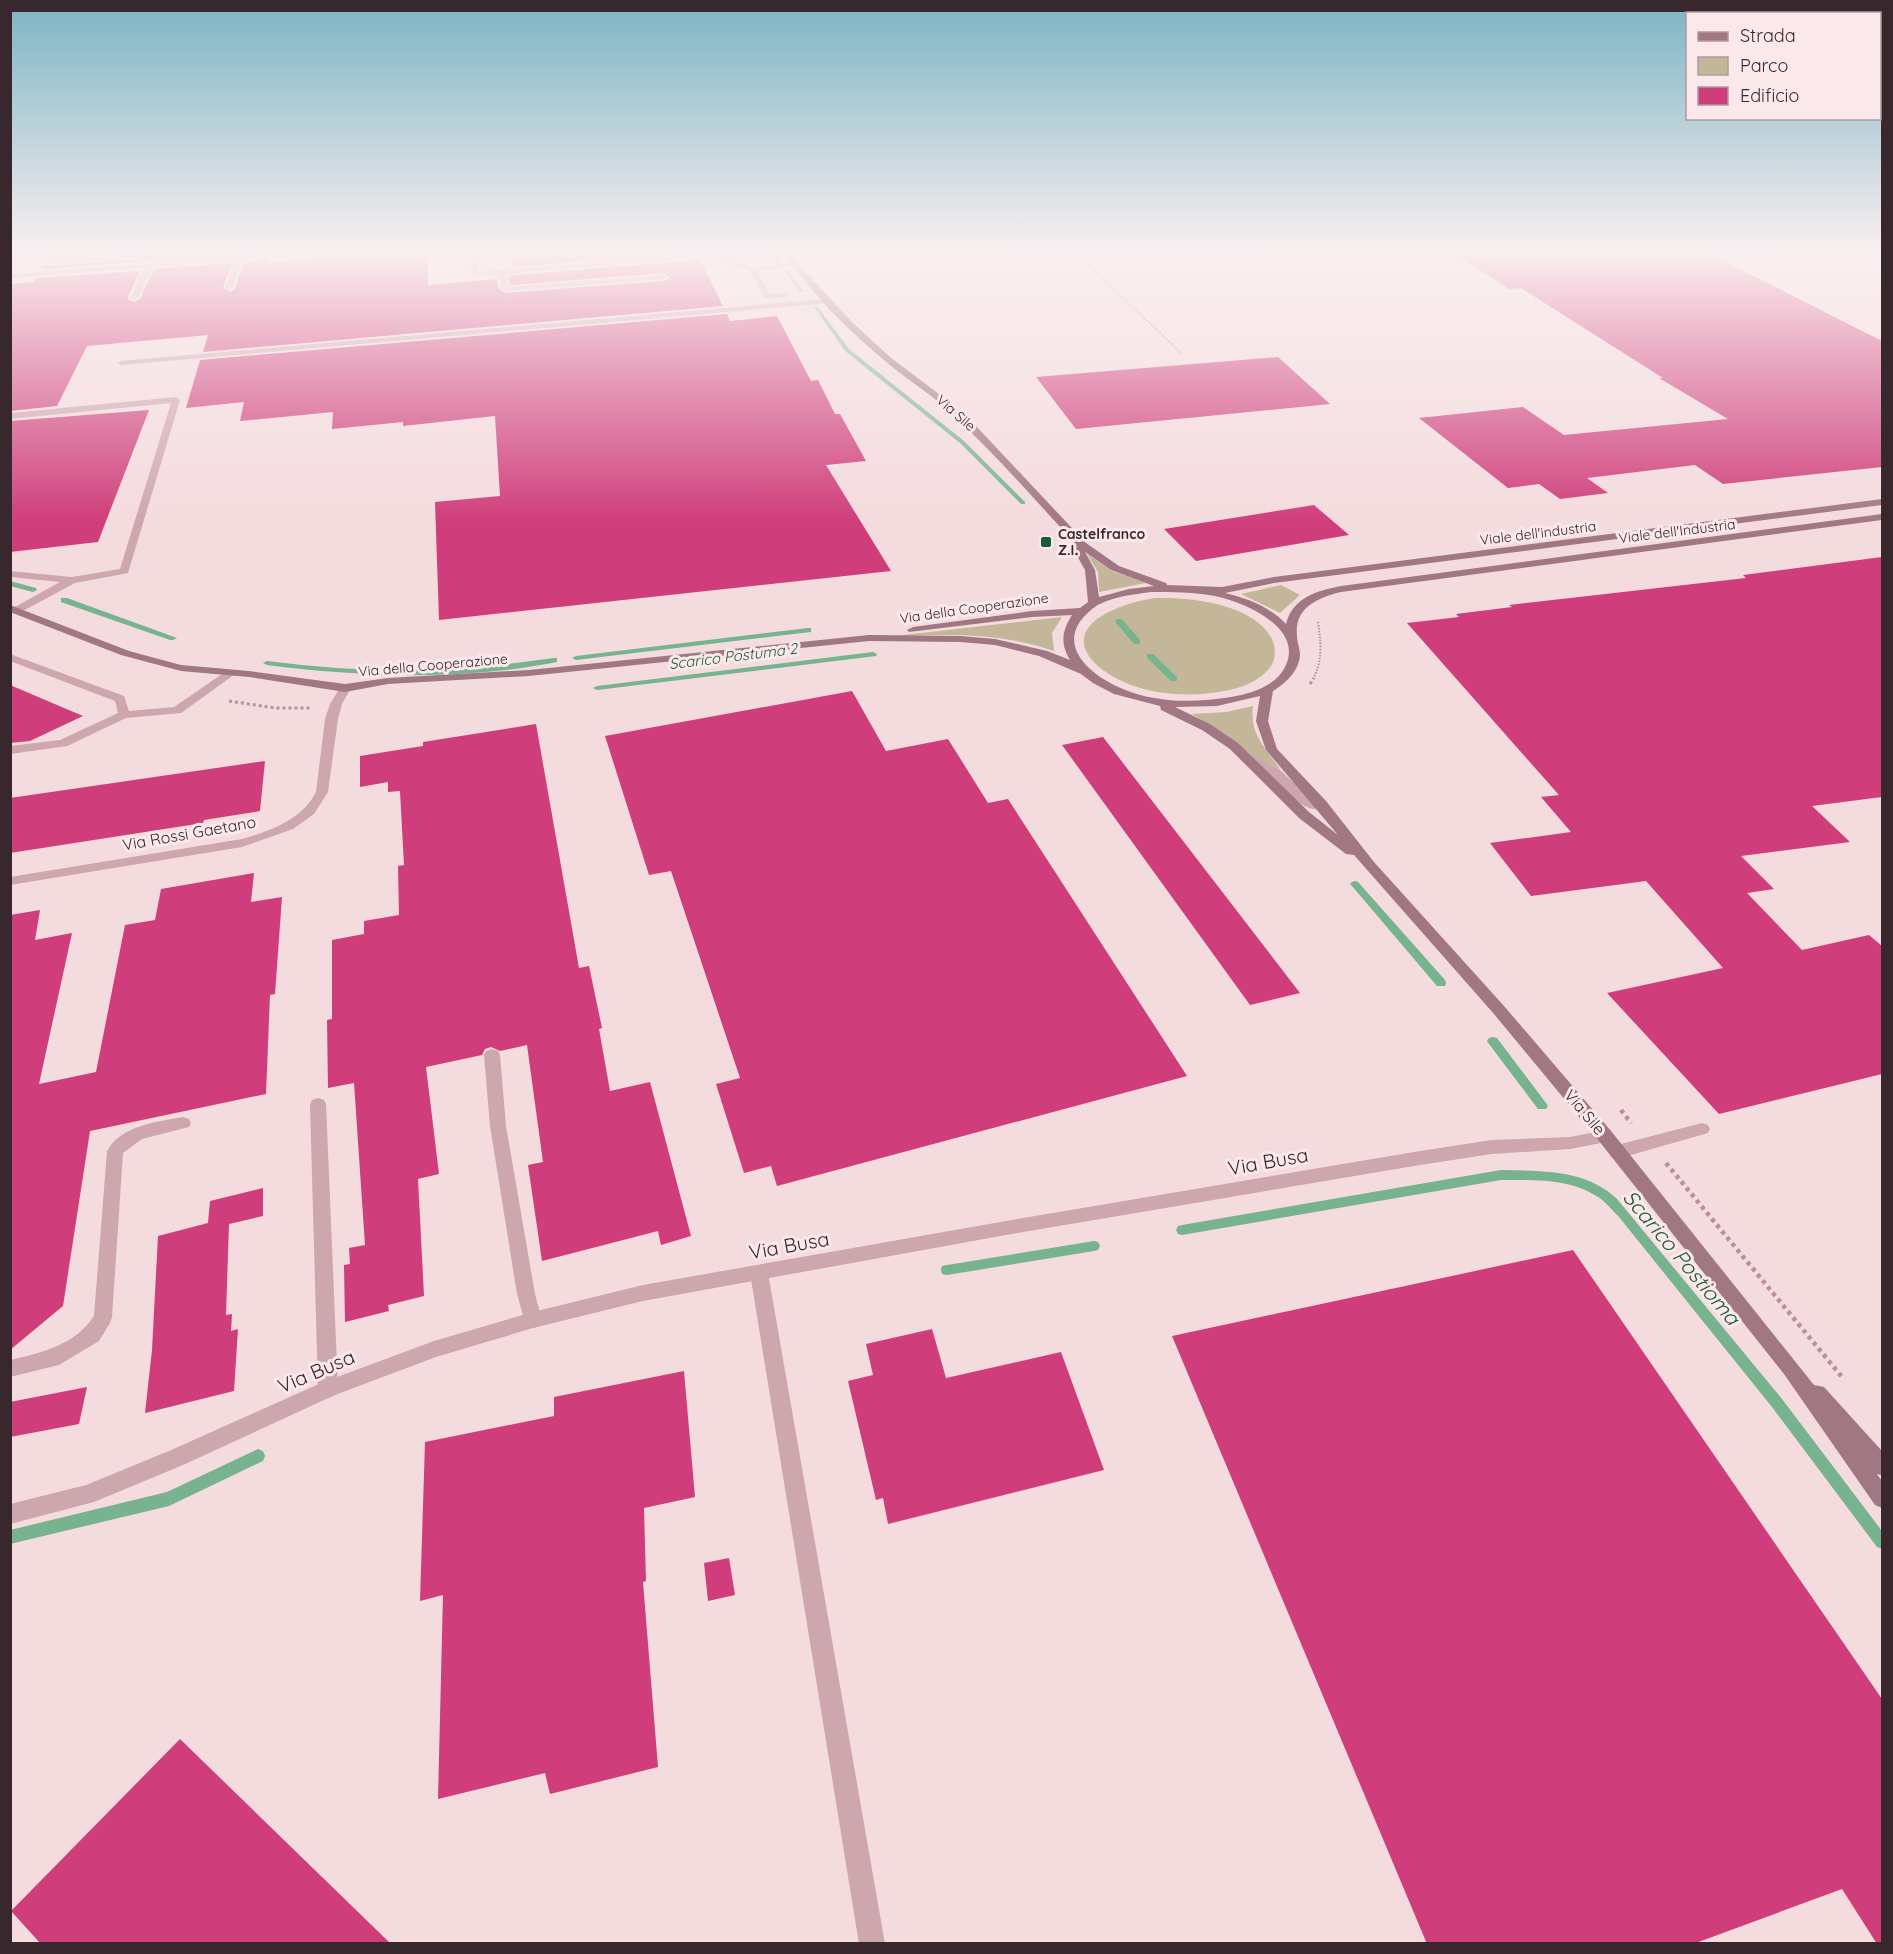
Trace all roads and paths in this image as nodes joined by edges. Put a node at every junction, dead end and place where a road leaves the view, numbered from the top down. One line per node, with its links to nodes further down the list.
1 (369, 341): 5 (street)
2 (866, 341): 9 (street, Via Sile)
3 (1169, 341): 4 (path)
4 (1182, 354)
5 (121, 363)
6 (10, 416): 11 (street)
7 (1882, 502): 13 (street, Viale dell'industria)
8 (1882, 517): 18 (street, Viale dell'Industria)
9 (1069, 533): 12 (street, Via Sile); 14 (street, Via Sile)
10 (10, 574): 11 (street)
11 (72, 580): 15 (street)
12 (1178, 589): 13 (street); 14 (street, Via della Cooperazione)
13 (1197, 591): 18 (street)
14 (1089, 608): 17 (street, Via della Cooperazione); 20 (street)
15 (12, 609): 21 (street, Via della Cooperazione)
16 (1317, 616): 24 (path)
17 (869, 638): 20 (street, Via della Cooperazione); 22 (street, Via della Cooperazione)
18 (1291, 639): 23 (street, Viale dell'Industria)
19 (10, 657): 28 (street)
20 (1084, 671): 25 (street, Via della Cooperazione)
21 (232, 672): 22 (street, Via della Cooperazione); 28 (street)
22 (345, 688): 33 (street, Via Rossi Gaetano)
23 (1267, 689): 25 (street); 31 (street, Via Sile)
24 (1302, 692)
25 (1143, 698): 30 (street, Via Sile)
26 (225, 700): 27 (path)
27 (300, 708)
28 (124, 715): 29 (street)
29 (10, 750)
30 (1248, 757): 31 (street); 32 (street, Via Sile)
31 (1321, 804): 32 (street, Via Sile)
32 (1370, 865): 38 (street, Via Sile)
33 (10, 880)
34 (492, 1055): 42 (street)
35 (318, 1104): 46 (street)
36 (183, 1123): 44 (street)
37 (1702, 1129): 39 (street)
38 (1605, 1136): 39 (street, Via Sile); 41 (street, Via Busa)
39 (1617, 1152): 43 (street, Via Sile)
40 (1682, 1182): 45 (path)
41 (759, 1273): 42 (street, Via Busa); 50 (street)
42 (533, 1320): 46 (street, Via Busa)
43 (1791, 1368): 47 (street, Via Sile); 48 (street, Via Sile)
44 (10, 1369)
45 (1846, 1381)
46 (328, 1389): 49 (street, Via Busa)
47 (1882, 1466)
48 (1882, 1498)
49 (10, 1514)
50 (872, 1944)

